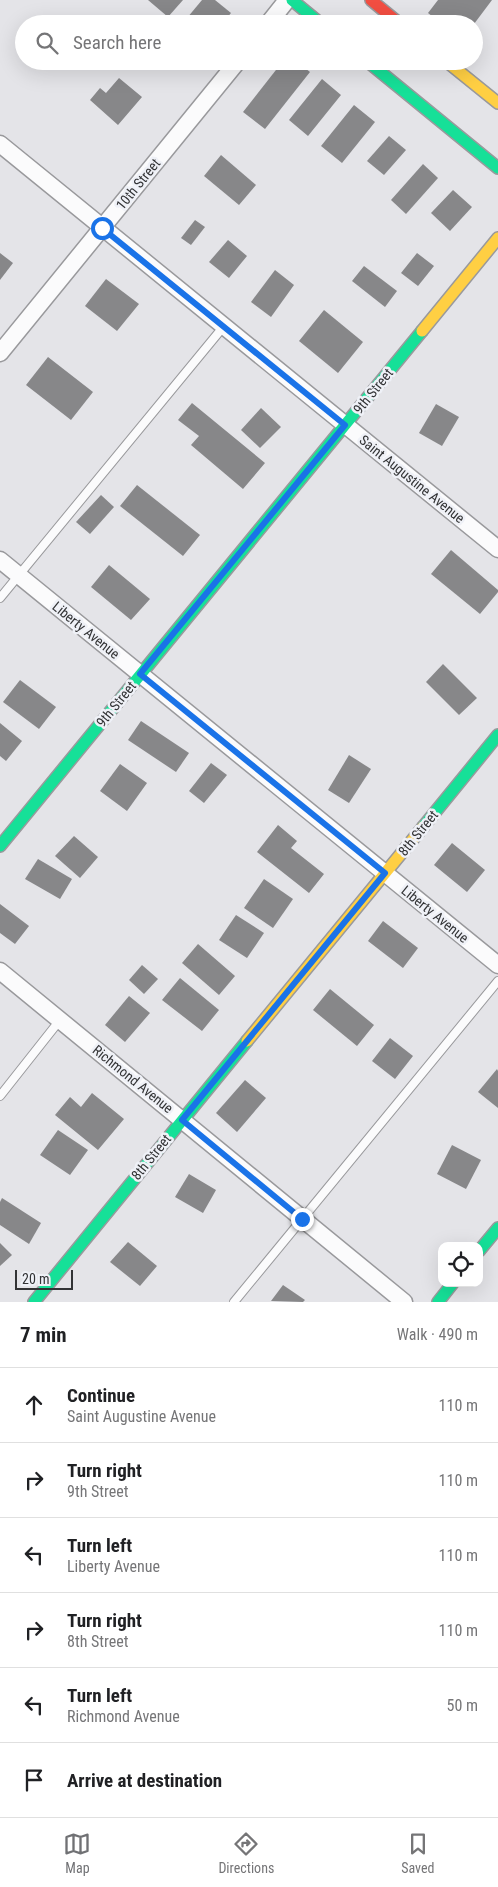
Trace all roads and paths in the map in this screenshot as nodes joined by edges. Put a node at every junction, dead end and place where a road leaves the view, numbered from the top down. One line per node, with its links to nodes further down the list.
1 (287, 0): 4 (street)
2 (292, 0): 5 (street)
3 (371, 0): 6 (street)
4 (275, 15)
5 (310, 15)
6 (389, 15)
7 (231, 70): 13 (street, 10th Street)
8 (378, 70): 12 (street)
9 (457, 70): 10 (street)
10 (498, 103)
11 (0, 144): 13 (street, Saint Augustine Avenue)
12 (498, 168)
13 (102, 228): 15 (street, Saint Augustine Avenue); 16 (street, 10th Street)
14 (498, 238): 17 (street, 9th Street)
15 (224, 326): 17 (street, Saint Augustine Avenue); 20 (lane)
16 (0, 353)
17 (345, 425): 18 (street, Saint Augustine Avenue); 22 (street, 9th Street)
18 (498, 549)
19 (0, 560): 20 (street, Liberty Avenue)
20 (18, 575): 21 (lane); 22 (street, Liberty Avenue)
21 (0, 598)
22 (140, 674): 24 (street, 9th Street); 25 (street, Liberty Avenue)
23 (498, 735): 25 (street, 8th Street)
24 (0, 846)
25 (385, 873): 26 (street, Liberty Avenue); 31 (street, 8th Street)
26 (498, 965)
27 (0, 971): 29 (street, Richmond Avenue)
28 (498, 981): 32 (lane)
29 (60, 1020): 30 (lane); 31 (street, Richmond Avenue)
30 (0, 1096)
31 (182, 1120): 32 (street, Richmond Avenue); 36 (street, 8th Street)
32 (302, 1219): 37 (lane); 38 (street, Richmond Avenue)
33 (498, 1228): 34 (street)
34 (483, 1246)
35 (450, 1287): 39 (street)
36 (34, 1302)
37 (234, 1302)
38 (404, 1302)
39 (438, 1302)

